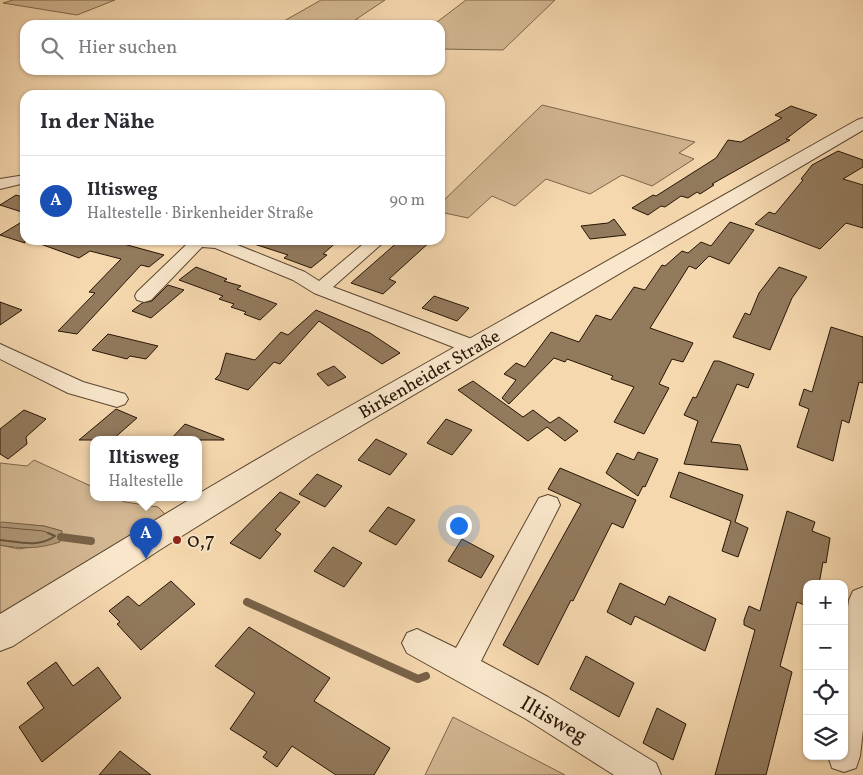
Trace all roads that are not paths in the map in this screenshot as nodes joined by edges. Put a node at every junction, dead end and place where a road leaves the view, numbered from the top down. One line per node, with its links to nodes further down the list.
1 (863, 123): 9 (street, Birkenheider Straße)
2 (20, 180): 3 (street)
3 (0, 184)
4 (191, 245): 8 (street)
5 (223, 245): 7 (street)
6 (372, 245): 7 (street)
7 (320, 289): 9 (street)
8 (144, 296)
9 (473, 348): 14 (street, Birkenheider Straße)
10 (0, 351): 11 (street)
11 (117, 399)
12 (548, 505): 16 (street)
13 (863, 600): 17 (street)
14 (0, 634)
15 (417, 643): 16 (street, Iltisweg)
16 (462, 667): 19 (street, Iltisweg)
17 (848, 723)
18 (844, 760): 20 (street)
19 (644, 775)
20 (842, 775)

